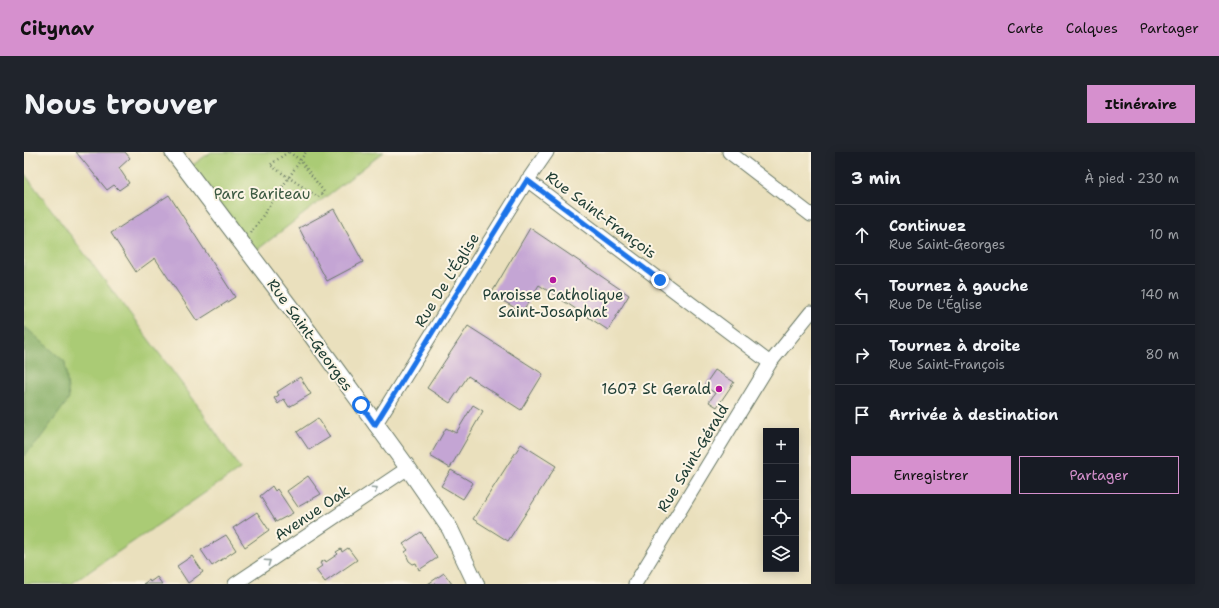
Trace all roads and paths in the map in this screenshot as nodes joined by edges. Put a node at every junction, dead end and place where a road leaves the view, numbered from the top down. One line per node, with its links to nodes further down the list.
1 (173, 152): 10 (street, Rue Saint-Georges)
2 (288, 152): 6 (path); 7 (path)
3 (306, 152): 6 (path)
4 (547, 152): 8 (street, Rue De L'Église)
5 (729, 152): 9 (street)
6 (300, 160): 7 (path); 7 (path)
7 (289, 176): 10 (path)
8 (527, 180): 12 (street, Rue Saint-François); 13 (street, Rue De L'Église)
9 (811, 215)
10 (241, 241): 13 (street, Rue Saint-Georges)
11 (811, 312): 12 (street, Rue Saint-Gérald)
12 (770, 363): 17 (street, Rue Saint-Gérald)
13 (375, 425): 14 (street, Rue Saint-Georges)
14 (408, 468): 15 (street, Avenue Oak, one-way to 14); 16 (street, Rue Saint-Georges)
15 (235, 584)
16 (476, 584)
17 (635, 584)

